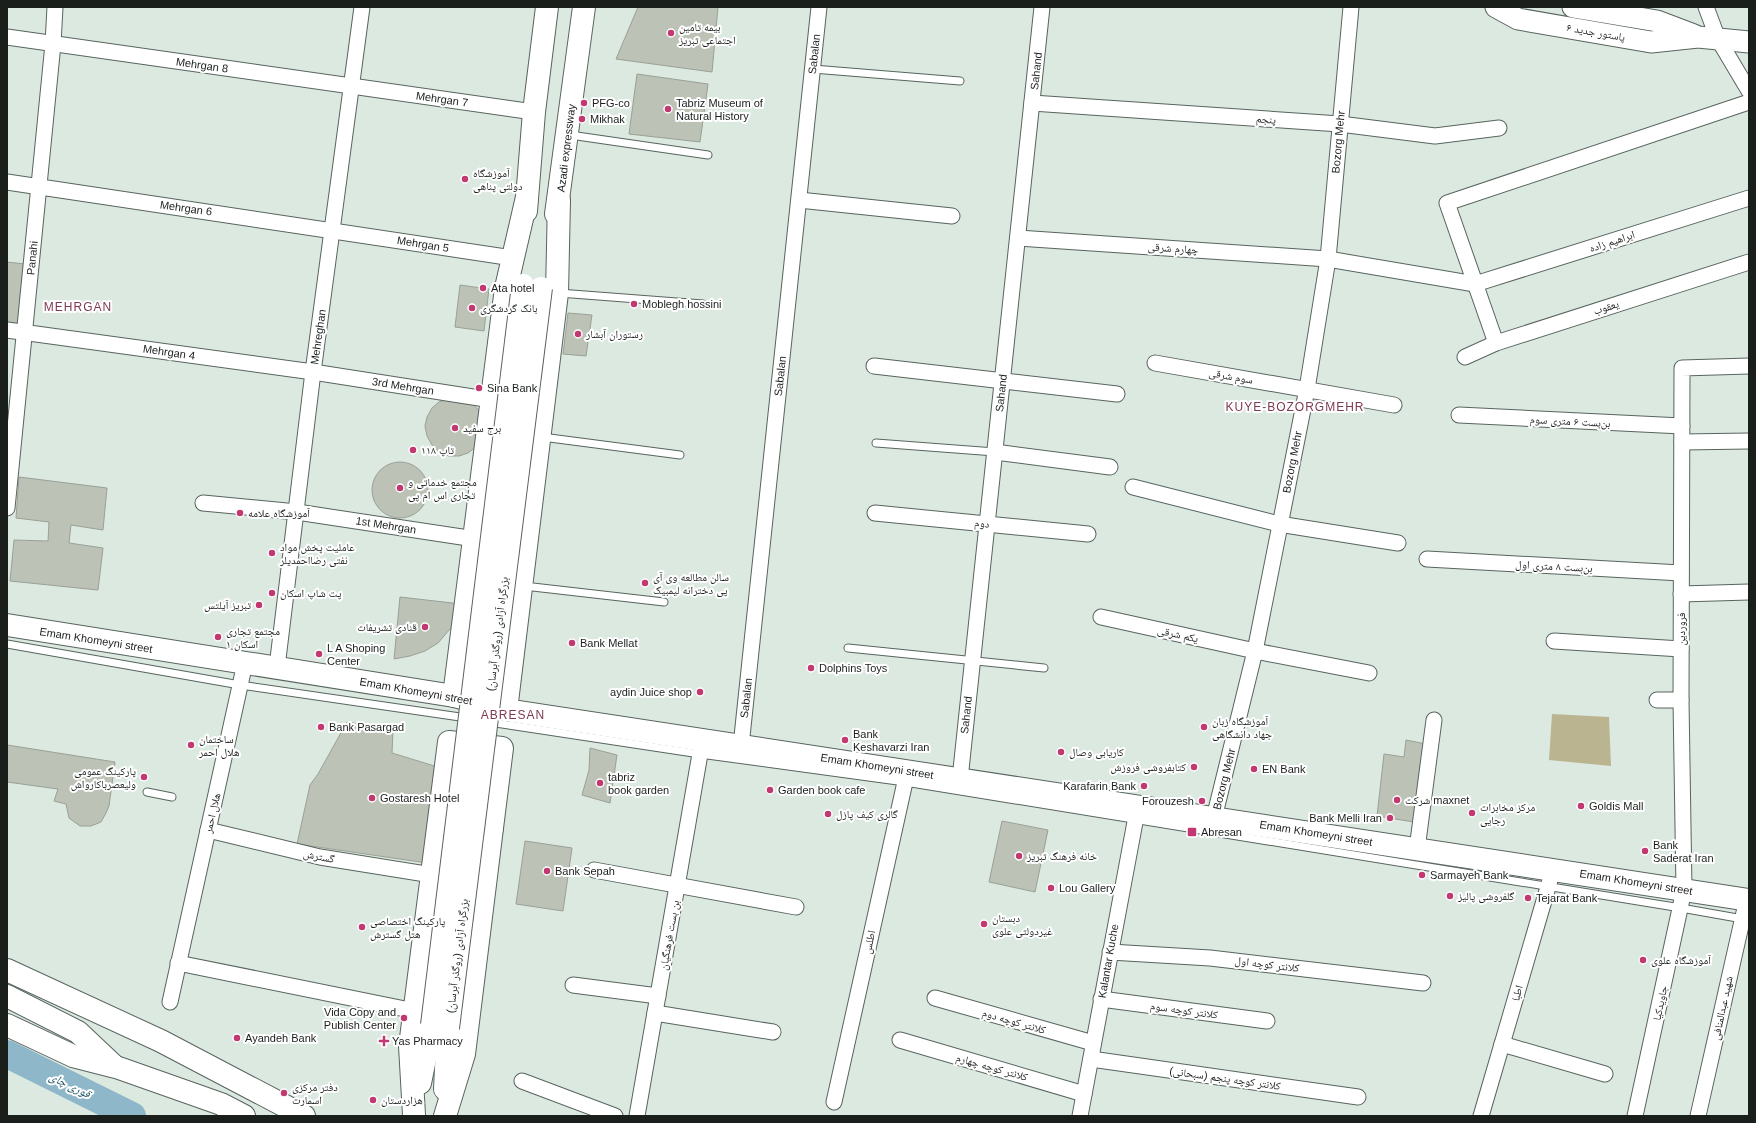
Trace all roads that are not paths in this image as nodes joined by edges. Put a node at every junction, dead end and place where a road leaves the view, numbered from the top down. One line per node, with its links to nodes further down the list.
1 (56, 7): 14 (street, Panahi)
2 (362, 7): 17 (street, Mehreghan)
3 (547, 7): 21 (main road)
4 (584, 7): 24 (main road, Azadi expressway)
5 (819, 7): 15 (street, Sabalan)
6 (1042, 7): 20 (street, Sahand)
7 (1351, 7): 22 (street, Bozorg Mehr)
8 (1496, 7): 12 (main road, پاستور جدید ۶)
9 (1573, 7): 12 (main road, پاستور جدید ۶)
10 (1706, 7): 12 (street)
11 (7, 37): 14 (street, Mehrgan 8)
12 (1708, 38): 13 (main road, پاستور جدید ۶); 18 (street)
13 (1749, 42)
14 (53, 44): 17 (street, Mehrgan 8); 27 (street, Panahi)
15 (813, 69): 16 (lane); 30 (street, Sabalan)
16 (960, 81)
17 (351, 86): 21 (street, Mehrgan 7); 32 (street, Mehreghan)
18 (1749, 91)
19 (1749, 102): 37 (street)
20 (1032, 103): 22 (street, پنجم); 33 (street, Sahand)
21 (534, 112): 28 (main road)
22 (1340, 124): 23 (street, پنجم); 35 (street, Bozorg Mehr)
23 (1499, 128)
24 (568, 134): 25 (lane); 38 (main road, Azadi expressway)
25 (708, 155)
26 (7, 182): 27 (street, Mehrgan 6)
27 (39, 187): 32 (street, Mehrgan 6); 41 (street, Panahi)
28 (527, 197): 34 (main road); 38 (main road)
29 (1749, 198): 37 (street, ابراهیم زاده)
30 (799, 200): 31 (street); 98 (street, Sabalan)
31 (952, 216)
32 (333, 230): 34 (street, Mehrgan 5); 47 (street, Mehreghan)
33 (1018, 238): 35 (street, چهارم شرقی); 48 (street, Sahand)
34 (513, 258): 51 (main road)
35 (1328, 259): 37 (street, چهارم شرقی); 49 (street, Bozorg Mehr)
36 (1749, 262): 42 (street, یعقوب)
37 (1476, 284): 42 (street)
38 (540, 289): 39 (lane); 55 (main road); 131 (main road, بزرگراه آزادی (روگذر آبرسان), bridge)
39 (703, 304)
40 (7, 330): 41 (street, Mehrgan 4)
41 (25, 332): 47 (street, Mehrgan 4); 64 (street, Panahi)
42 (1496, 342): 43 (street, یعقوب)
43 (1465, 357)
44 (1155, 363): 49 (street, سوم شرقی)
45 (874, 366): 48 (street)
46 (1749, 366): 54 (street, فروردین)
47 (313, 372): 51 (street, 3rd Mehrgan); 65 (street, Mehreghan)
48 (1002, 380): 50 (street); 59 (street, Sahand)
49 (1306, 389): 52 (street, سوم شرقی); 70 (street, Bozorg Mehr)
50 (1117, 394)
51 (492, 400): 67 (main road)
52 (1394, 404)
53 (1459, 416): 54 (street, بن‌بست ۶ متری سوم)
54 (1682, 426): 57 (street, فروردین)
55 (540, 437): 60 (lane); 68 (main road)
56 (1749, 441): 57 (street)
57 (1682, 442): 75 (street, فروردین)
58 (876, 443): 59 (lane)
59 (995, 452): 61 (street); 69 (street, Sahand)
60 (680, 455)
61 (1110, 468)
62 (1133, 487): 70 (street)
63 (203, 503): 65 (street, 1st Mehrgan)
64 (7, 508)
65 (297, 512): 72 (street, 1st Mehrgan); 89 (street, Mehreghan)
66 (875, 513): 69 (street, دوم)
67 (477, 514): 68 (main road); 72 (main road)
68 (530, 519): 76 (main road)
69 (987, 524): 71 (street, دوم); 87 (street, Sahand)
70 (1280, 524): 73 (street); 86 (street, Bozorg Mehr)
71 (1088, 534)
72 (474, 539): 93 (main road)
73 (1398, 543)
74 (1427, 559): 75 (street, بن‌بست ۸ متری اول)
75 (1681, 573): 78 (street, فروردین)
76 (521, 586): 79 (lane); 96 (main road)
77 (1749, 592): 78 (street)
78 (1681, 594): 85 (street, فروردین)
79 (664, 602)
80 (1101, 617): 86 (street, یکم شرقی)
81 (7, 626): 88 (main road, Emam Khomeyni street)
82 (1554, 641): 85 (street)
83 (7, 644): 92 (lane)
84 (848, 648): 87 (lane)
85 (1681, 649): 95 (street, فروردین)
86 (1254, 651): 91 (street, یکم شرقی); 106 (street, Bozorg Mehr)
87 (972, 661): 90 (lane); 101 (street, Sahand)
88 (245, 663): 89 (main road, Emam Khomeyni street); 92 (street, هلال احمر)
89 (277, 668): 93 (main road, Emam Khomeyni street)
90 (1044, 668)
91 (1368, 673)
92 (240, 684): 99 (lane); 108 (street, هلال احمر)
93 (454, 696): 96 (main road, Emam Khomeyni street)
94 (1657, 700): 95 (street)
95 (1681, 700): 114 (street, فروردین)
96 (506, 710): 99 (main road, Emam Khomeyni street)
97 (1434, 720): 109 (street)
98 (741, 746): 99 (main road, Emam Khomeyni street); 100 (main road, Emam Khomeyni street)
99 (703, 747): 100 (lane); 113 (street, بن بست فرهنگیان)
100 (907, 777): 101 (main road, Emam Khomeyni street); 104 (lane); 142 (street, اطلس)
101 (960, 779): 104 (main road, Emam Khomeyni street)
102 (147, 792): 103 (lane)
103 (172, 797)
104 (1137, 813): 106 (main road, Emam Khomeyni street); 112 (lane); 117 (street, Kalantar Kuche)
105 (439, 816): 107 (main road); 107 (main road); 111 (main road)
106 (1214, 818): 109 (main road, Emam Khomeyni street)
107 (492, 828): 146 (main road)
108 (208, 830): 111 (street, گسترش); 118 (street, هلال احمر)
109 (1417, 849): 112 (main road, Emam Khomeyni street)
110 (594, 870): 113 (street)
111 (432, 875): 127 (main road)
112 (1551, 878): 114 (main road, Emam Khomeyni street); 135 (street, اطبا)
113 (677, 885): 115 (street); 123 (street, بن بست فرهنگیان)
114 (1682, 899): 116 (main road, Emam Khomeyni street); 151 (street, جاویدکیا)
115 (796, 907)
116 (1747, 910): 152 (street, شهید عبدالمنافی)
117 (1110, 952): 120 (street, کلانتر کوچه اول); 125 (street, Kalantar Kuche)
118 (178, 963): 126 (street, هلال احمر); 127 (street)
119 (7, 970): 145 (main road)
120 (1423, 983)
121 (573, 985): 123 (street)
122 (7, 996): 137 (main road)
123 (658, 996): 128 (street, بن بست فرهنگیان)
124 (935, 998): 134 (street, کلانتر کوچه دوم)
125 (1101, 999): 129 (street, کلانتر کوچه سوم); 134 (street, Kalantar Kuche)
126 (170, 1002)
127 (415, 1011): 143 (main road)
128 (655, 1013): 132 (street); 148 (street, بن بست فرهنگیان)
129 (1267, 1021)
130 (7, 1025): 137 (main road)
131 (440, 1027): 143 (main road); 146 (main road)
132 (773, 1032)
133 (900, 1040): 140 (street, کلانتر کوچه چهارم)
134 (1093, 1044): 136 (street, Kalantar Kuche)
135 (1502, 1044): 138 (street); 150 (street, اطبا)
136 (1091, 1059): 140 (street, Kalantar Kuche); 141 (street, کلانتر کوچه پنجم (سبحانی))
137 (116, 1067): 144 (main road)
138 (1605, 1074)
139 (522, 1081): 147 (street)
140 (1084, 1094): 149 (street, Kalantar Kuche)
141 (1358, 1097)
142 (834, 1102)
143 (414, 1115)
144 (244, 1116)
145 (304, 1116)
146 (445, 1116)
147 (615, 1116)
148 (637, 1116)
149 (1080, 1116)
150 (1482, 1116)
151 (1636, 1116)
152 (1698, 1116)

